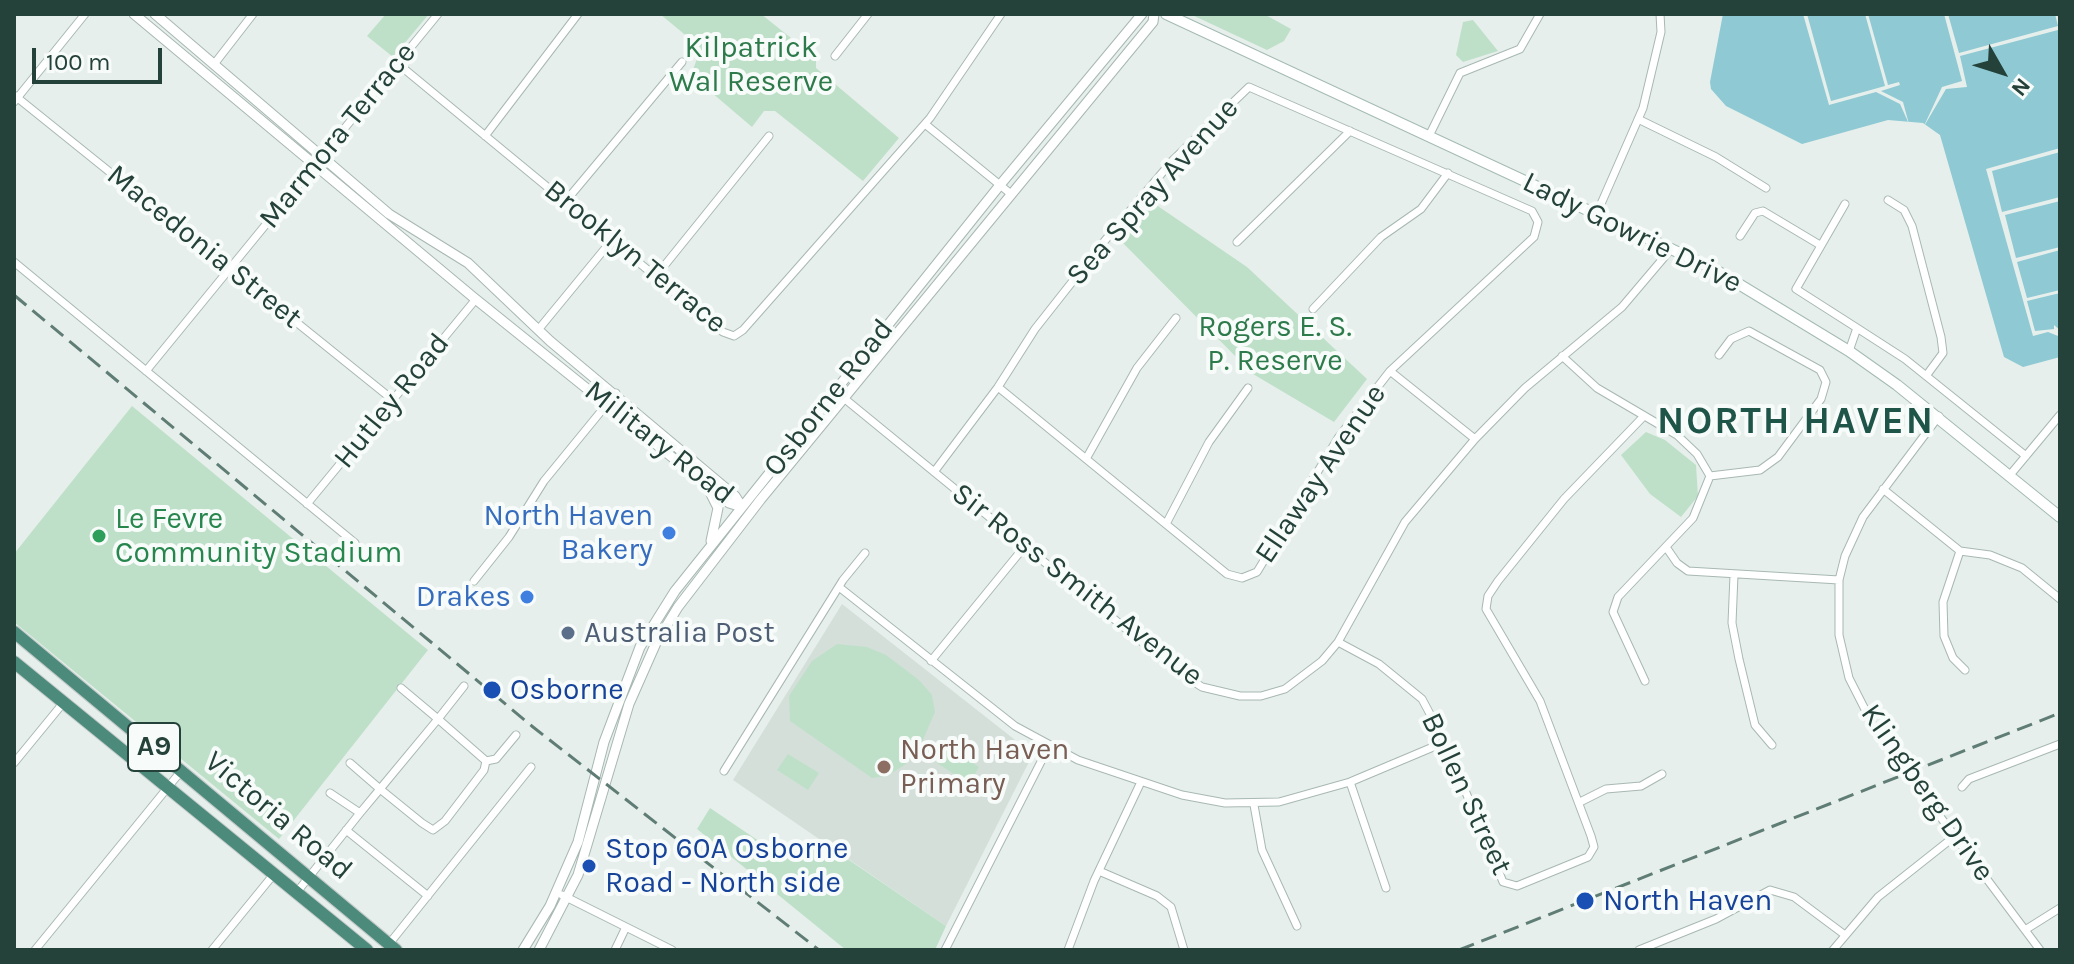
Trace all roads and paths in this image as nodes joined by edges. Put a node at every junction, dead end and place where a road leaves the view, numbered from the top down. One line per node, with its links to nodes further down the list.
1 (85, 14): 18 (street)
2 (134, 14): 25 (street, Military Road)
3 (155, 14): 16 (street, Military Road)
4 (253, 14): 16 (street)
5 (438, 14): 17 (street, Marmora Terrace)
6 (578, 14): 22 (street)
7 (868, 14): 14 (street)
8 (1001, 14): 20 (street, Brooklyn Terrace)
9 (1142, 14): 27 (street, Osborne Road)
10 (1154, 14): 29 (street, Osborne Road)
11 (1166, 14): 24 (main road, Lady Gowrie Drive)
12 (1540, 14): 24 (street)
13 (1660, 14): 19 (street)
14 (835, 56)
15 (682, 62): 31 (street)
16 (215, 63): 25 (street, Military Road)
17 (397, 63): 22 (street, Brooklyn Terrace); 25 (street, Marmora Terrace)
18 (15, 98): 41 (street, Macedonia Street)
19 (1638, 119): 28 (street); 34 (street)
20 (925, 124): 27 (street); 42 (street, Brooklyn Terrace)
21 (1350, 131): 26 (street, Sea Spray Avenue); 37 (street); 54 (street, Sea Spray Avenue)
22 (485, 136): 31 (street, Brooklyn Terrace)
23 (769, 136): 42 (street)
24 (1429, 136): 34 (main road, Lady Gowrie Drive)
25 (318, 160): 41 (street, Marmora Terrace); 43 (street, Military Road); 47 (street, Military Road)
26 (1448, 173): 33 (street, Sea Spray Avenue); 44 (street)
27 (1000, 185): 29 (street); 56 (street, Osborne Road)
28 (1766, 188)
29 (1011, 194): 58 (street, Osborne Road)
30 (1888, 200): 53 (street)
31 (565, 202): 36 (street, Brooklyn Terrace)
32 (1845, 204): 38 (street)
33 (1532, 211): 52 (street, Ellaway Avenue)
34 (1597, 213): 39 (main road, Lady Gowrie Drive)
35 (1740, 236): 38 (street)
36 (612, 240): 42 (street, Brooklyn Terrace); 47 (street)
37 (1237, 242)
38 (1820, 245): 46 (street)
39 (1672, 248): 48 (main road, Lady Gowrie Drive); 50 (street, Sir Ross Smith Avenue)
40 (14, 262): 51 (street)
41 (228, 269): 51 (street, Marmora Terrace); 59 (street, Macedonia Street)
42 (656, 276)
43 (476, 299): 59 (street, Hutley Road); 60 (street, Military Road)
44 (1313, 309)
45 (1176, 318): 66 (street)
46 (1857, 328): 48 (street); 53 (street)
47 (538, 330): 57 (street, Military Road)
48 (1849, 351): 62 (main road, Lady Gowrie Drive)
49 (1719, 355): 69 (street)
50 (1562, 356): 63 (street); 64 (street, Sir Ross Smith Avenue)
51 (146, 371): 73 (street)
52 (1390, 371): 64 (street); 76 (street, Ellaway Avenue)
53 (1926, 376): 65 (street)
54 (998, 387): 66 (street, Ellaway Avenue); 67 (street, Sea Spray Avenue)
55 (1248, 388): 76 (street)
56 (834, 390): 58 (street, Sir Ross Smith Avenue); 72 (street, Osborne Road)
57 (616, 393): 60 (street); 70 (street, Military Road)
58 (845, 399): 67 (street, Sir Ross Smith Avenue); 72 (street, Osborne Road)
59 (393, 400): 73 (street, Hutley Road)
60 (607, 404): 70 (street, Military Road); 86 (street)
61 (2060, 415): 65 (street)
62 (1939, 416): 68 (main road, Lady Gowrie Drive); 71 (street, Klingberg Drive)
63 (1643, 417): 69 (street); 120 (street)
64 (1475, 439): 90 (street, Sir Ross Smith Avenue)
65 (2026, 456): 68 (street)
66 (1086, 459): 76 (street, Ellaway Avenue)
67 (934, 472): 79 (street, Sir Ross Smith Avenue)
68 (2010, 475): 75 (main road, Lady Gowrie Drive)
69 (1710, 476): 80 (street)
70 (707, 479): 72 (street); 74 (street, Military Road); 81 (street)
71 (1883, 489): 82 (street); 85 (street, Klingberg Drive)
72 (759, 494): 74 (street); 77 (street, Osborne Road)
73 (307, 504): 78 (street)
74 (742, 507): 77 (street); 81 (street, Osborne Road)
75 (2060, 517)
76 (1166, 524)
77 (739, 527): 91 (street, Osborne Road)
78 (355, 543)
79 (1025, 546): 90 (street, Sir Ross Smith Avenue); 93 (street)
80 (1666, 547): 84 (street); 97 (street)
81 (709, 548): 92 (street, Osborne Road)
82 (1960, 551): 88 (street); 96 (street)
83 (865, 553): 87 (street)
84 (1734, 575): 85 (street); 105 (street)
85 (1839, 580): 124 (street, Klingberg Drive)
86 (474, 581)
87 (839, 587): 93 (street); 112 (street)
88 (2060, 599)
89 (14, 632): 111 (highway, Victoria Road / A9)
90 (1338, 642): 103 (street, Bollen Street)
91 (656, 643): 92 (street); 95 (street, Osborne Road)
92 (640, 647): 95 (street); 130 (street, Osborne Road)
93 (931, 661): 106 (street)
94 (14, 662): 100 (highway, Victoria Road / A9)
95 (645, 666): 132 (street, Osborne Road)
96 (1965, 670)
97 (1645, 681)
98 (464, 686): 101 (street)
99 (401, 688): 101 (street)
100 (64, 702): 108 (street); 116 (highway, Victoria Road / A9)
101 (438, 719): 107 (street); 118 (street)
102 (516, 735): 107 (street)
103 (1445, 742): 114 (street); 120 (street, Bollen Street)
104 (2060, 744): 117 (street)
105 (1772, 745)
106 (1049, 746): 115 (street); 146 (street)
107 (486, 761): 118 (street)
108 (14, 763)
109 (350, 763): 118 (street)
110 (531, 767): 131 (street)
111 (182, 770): 116 (street); 127 (highway, Victoria Road / A9)
112 (724, 771)
113 (1662, 774): 120 (street)
114 (1350, 782): 121 (street); 128 (street)
115 (1140, 784): 121 (street); 125 (street)
116 (168, 787): 126 (highway, Victoria Road / A9); 139 (street)
117 (1962, 787)
118 (380, 789): 122 (street)
119 (330, 793): 122 (street)
120 (1580, 802)
121 (1254, 805): 134 (street)
122 (360, 813): 123 (street)
123 (346, 830): 127 (street); 131 (street)
124 (1955, 836): 136 (street, Klingberg Drive); 137 (street)
125 (1099, 871): 147 (street); 148 (street)
126 (274, 874): 129 (highway, Victoria Road / A9); 140 (street)
127 (311, 875): 129 (street); 138 (highway, Victoria Road / A9)
128 (1386, 888)
129 (297, 892): 141 (highway, Victoria Road / A9)
130 (556, 893): 132 (street); 142 (street, Osborne Road)
131 (428, 896): 138 (street)
132 (568, 898): 135 (street); 143 (street, Osborne Road)
133 (2060, 908): 136 (street)
134 (1297, 926)
135 (626, 927): 144 (street); 145 (street)
136 (2025, 930): 151 (street, Klingberg Drive)
137 (1845, 935): 149 (street); 150 (street)
138 (393, 947)
139 (35, 950)
140 (212, 950)
141 (367, 950)
142 (523, 950)
143 (539, 950)
144 (615, 950)
145 (672, 950)
146 (945, 950)
147 (1068, 950)
148 (1184, 950)
149 (1639, 950)
150 (1833, 950)
151 (2040, 950)

